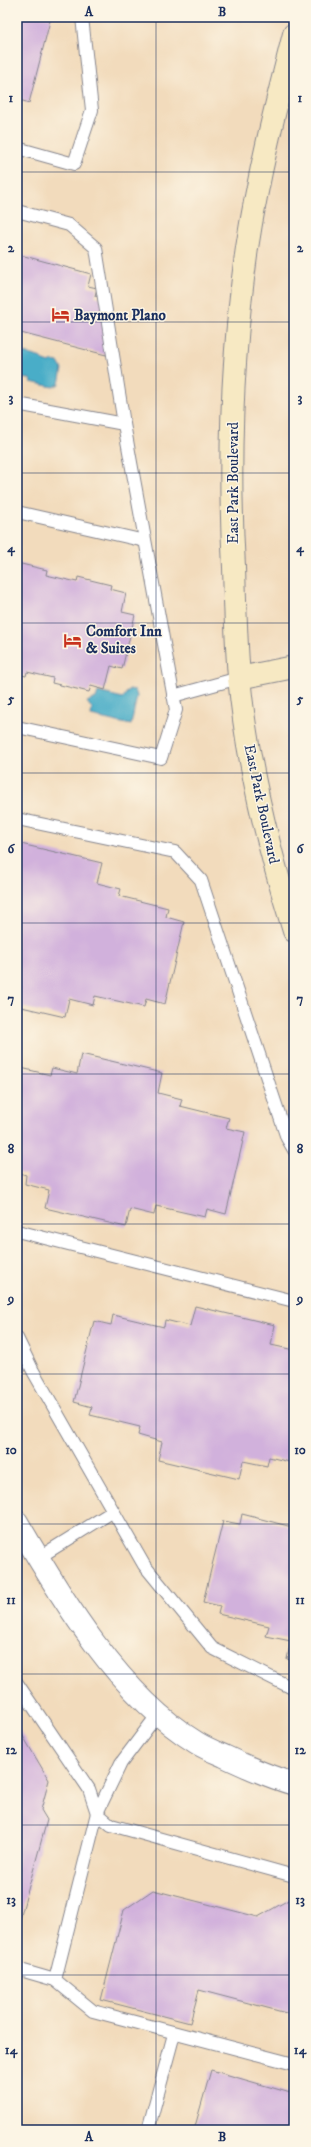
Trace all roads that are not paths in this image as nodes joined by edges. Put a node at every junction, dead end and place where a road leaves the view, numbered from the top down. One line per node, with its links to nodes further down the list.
1 (82, 17): 3 (lane)
2 (294, 34): 10 (main road, East Park Boulevard)
3 (17, 148)
4 (17, 211): 6 (lane)
5 (17, 404): 6 (lane)
6 (124, 424): 8 (lane)
7 (17, 512): 8 (lane)
8 (145, 541): 11 (lane)
9 (294, 667): 10 (main road)
10 (239, 678): 11 (lane); 14 (main road, East Park Boulevard)
11 (173, 696): 12 (lane)
12 (17, 727)
13 (17, 819): 15 (lane)
14 (294, 931)
15 (291, 1136): 16 (lane)
16 (294, 1150)
17 (17, 1231): 18 (lane)
18 (294, 1301)
19 (17, 1338): 20 (lane)
20 (112, 1512): 22 (lane); 24 (lane)
21 (17, 1522): 22 (street)
22 (38, 1558): 25 (street)
23 (17, 1684): 27 (lane)
24 (294, 1689)
25 (158, 1714): 26 (street); 27 (lane)
26 (294, 1784)
27 (98, 1813): 28 (lane); 30 (lane)
28 (294, 1876)
29 (17, 1968): 30 (lane)
30 (55, 1980): 31 (lane)
31 (174, 2034): 32 (lane); 33 (lane)
32 (294, 2064)
33 (148, 2130)

